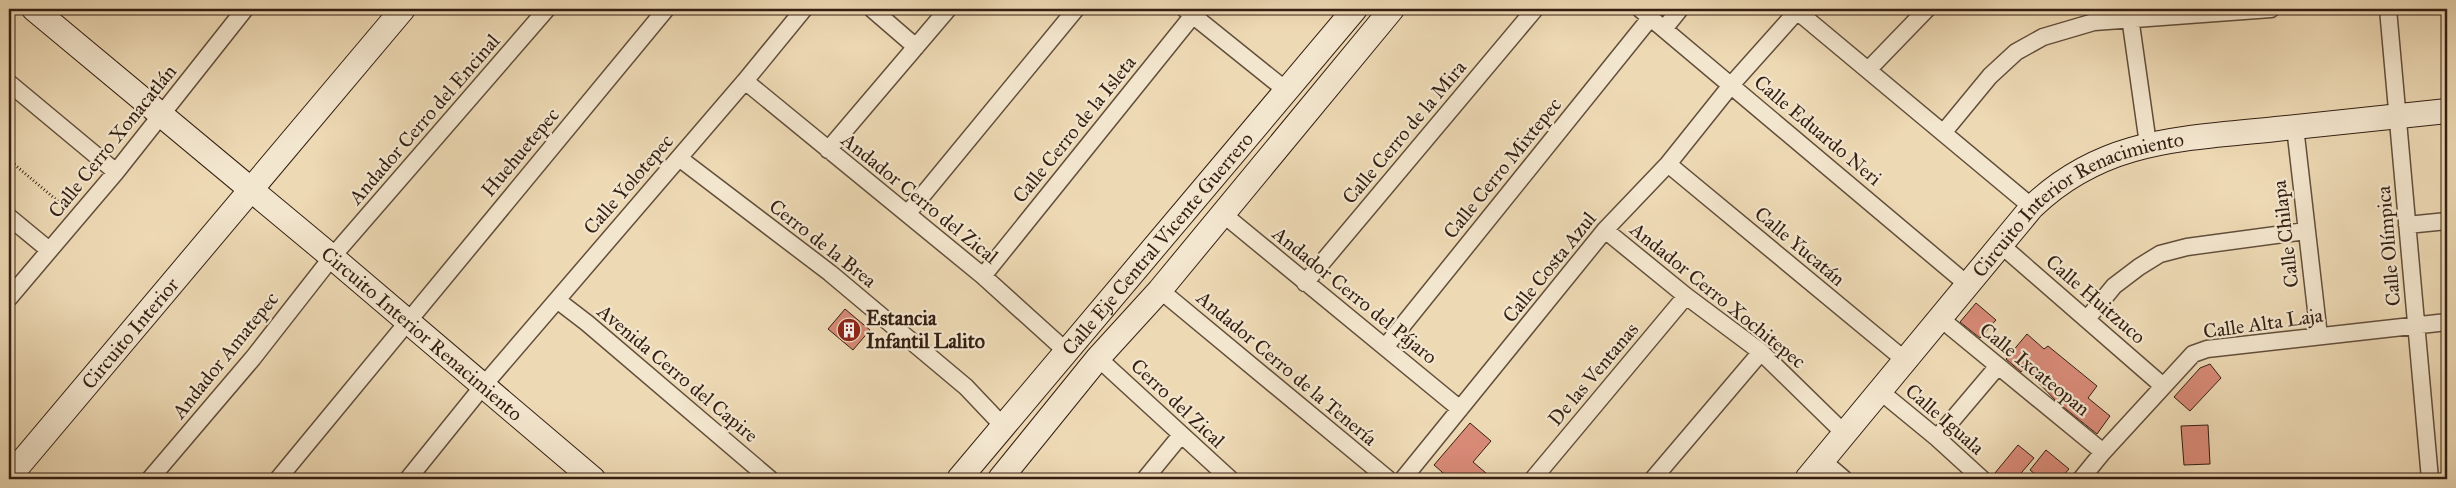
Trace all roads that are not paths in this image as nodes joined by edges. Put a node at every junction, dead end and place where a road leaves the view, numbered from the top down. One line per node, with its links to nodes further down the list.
1 (34, 9): 29 (main road, Circuito Interior Renacimiento)
2 (245, 9): 29 (street, Calle Cerro Xonacatlán)
3 (403, 9): 38 (main road)
4 (547, 9): 49 (street, Andador Cerro del Encinal)
5 (666, 9): 60 (street, Huehuetepec)
6 (804, 9): 24 (street, Calle Yolotepec)
7 (872, 9): 22 (street)
8 (948, 9): 22 (street)
9 (1076, 9): 40 (street)
10 (1356, 9): 27 (main road, Calle Eje Central Vicente Guerrero)
11 (1392, 9): 41 (main road, Calle Eje Central Vicente Guerrero)
12 (1535, 9): 51 (street, Calle Cerro de la Mira)
13 (1680, 9): 21 (street)
14 (1927, 9): 23 (street)
15 (2271, 9): 20 (street)
16 (2388, 9): 30 (street, Calle Olímpica)
17 (1798, 10): 23 (street); 26 (street, Calle Costa Azul)
18 (1192, 11): 27 (street); 50 (street, Calle Cerro de la Isleta)
19 (1645, 13): 21 (street, Calle Eduardo Neri); 63 (street, Calle Cerro Mixtepec)
20 (2130, 14): 32 (street); 33 (street)
21 (1664, 29): 26 (street, Calle Eduardo Neri)
22 (916, 47): 34 (street)
23 (1868, 70): 32 (street)
24 (745, 81): 34 (street, Andador Cerro del Zical); 35 (street, Calle Yolotepec)
25 (9, 83): 37 (street)
26 (1732, 84): 36 (street, Calle Costa Azul); 52 (street, Calle Eduardo Neri)
27 (1287, 91): 64 (main road, Calle Eje Central Vicente Guerrero)
28 (2447, 112): 30 (main road, Circuito Interior Renacimiento)
29 (162, 115): 37 (street, Calle Cerro Xonacatlán); 38 (main road, Circuito Interior Renacimiento)
30 (2398, 116): 31 (main road, Circuito Interior Renacimiento); 44 (street, Calle Olímpica)
31 (2295, 127): 33 (main road, Circuito Interior Renacimiento); 46 (street, Calle Chilapa)
32 (1943, 133): 39 (street)
33 (2148, 144): 39 (main road, Circuito Interior Renacimiento)
34 (828, 150): 40 (street, Andador Cerro del Zical)
35 (679, 158): 56 (street, Calle Yolotepec); 73 (street, Cerro de la Brea)
36 (1668, 164): 45 (street, Calle Costa Azul); 67 (street, Calle Yucatán)
37 (116, 172): 48 (street, Calle Cerro Xonacatlán)
38 (250, 190): 49 (main road, Circuito Interior Renacimiento); 79 (main road, Circuito Interior)
39 (2032, 207): 47 (main road, Circuito Interior Renacimiento)
40 (908, 213): 50 (street, Andador Cerro del Zical)
41 (1223, 214): 51 (street, Andador Cerro del Pájaro); 53 (main road, Calle Eje Central Vicente Guerrero)
42 (9, 217): 48 (street)
43 (2447, 220): 44 (street)
44 (2407, 225): 61 (street, Calle Olímpica)
45 (1606, 230): 54 (street, Andador Cerro Xochitepec); 72 (street, Calle Costa Azul)
46 (2306, 231): 58 (street); 62 (street, Calle Chilapa)
47 (2001, 245): 52 (main road, Circuito Interior Renacimiento); 58 (street, Calle Huitzuco)
48 (49, 250): 55 (street, Calle Cerro Xonacatlán)
49 (332, 257): 60 (main road, Circuito Interior Renacimiento); 81 (street, Andador Amatepec)
50 (983, 276): 64 (street, Andador Cerro del Zical)
51 (1305, 283): 63 (street, Andador Cerro del Pájaro)
52 (1968, 285): 57 (main road, Circuito Interior Renacimiento)
53 (1160, 290): 66 (main road, Calle Eje Central Vicente Guerrero); 89 (street, Andador Cerro de la Tenería)
54 (1686, 296): 65 (street, Andador Cerro Xochitepec); 91 (street, De las Ventanas)
55 (9, 298)
56 (557, 300): 69 (street, Calle Yolotepec); 84 (street, Avenida Cerro del Capire)
57 (1941, 319): 67 (main road, Circuito Interior Renacimiento); 68 (street, Calle Ixcateopan)
58 (2087, 319): 70 (street, Calle Huitzuco)
59 (2447, 322): 61 (street, Calle Alta Laja)
60 (407, 323): 69 (main road, Circuito Interior Renacimiento); 82 (street, Huehuetepec)
61 (2417, 325): 62 (street, Calle Alta Laja); 97 (street, Calle Olímpica)
62 (2319, 336): 70 (street, Calle Alta Laja)
63 (1386, 346): 72 (street, Andador Cerro del Pájaro)
64 (1066, 351): 73 (main road, Calle Eje Central Vicente Guerrero)
65 (1761, 352): 74 (street, Andador Cerro Xochitepec); 92 (street)
66 (1098, 358): 75 (street, Cerro del Zical); 86 (main road, Calle Eje Central Vicente Guerrero)
67 (1906, 361): 71 (main road, Circuito Interior Renacimiento)
68 (1998, 366): 76 (street); 77 (street, Calle Ixcateopan)
69 (482, 386): 80 (street, Calle Yolotepec); 83 (main road, Circuito Interior Renacimiento)
70 (2163, 386): 77 (street, Calle Alta Laja)
71 (1881, 392): 74 (main road, Circuito Interior Renacimiento); 76 (street, Calle Iguala)
72 (1460, 409): 90 (street, Calle Costa Azul)
73 (1003, 426): 85 (main road, Calle Eje Central Vicente Guerrero)
74 (1845, 434): 78 (main road, Circuito Interior Renacimiento)
75 (1182, 435): 87 (street); 88 (street, Cerro del Zical)
76 (1936, 438): 95 (street, Calle Iguala)
77 (2102, 452): 96 (street, Calle Alta Laja)
78 (1823, 460): 93 (main road, Circuito Interior Renacimiento); 94 (street)
79 (9, 477)
80 (414, 477)
81 (150, 479)
82 (278, 479)
83 (593, 479)
84 (770, 479)
85 (958, 479)
86 (1000, 479)
87 (1144, 479)
88 (1230, 479)
89 (1388, 479)
90 (1403, 479)
91 (1533, 479)
92 (1652, 479)
93 (1807, 479)
94 (1844, 479)
95 (1982, 479)
96 (2081, 479)
97 (2430, 479)

